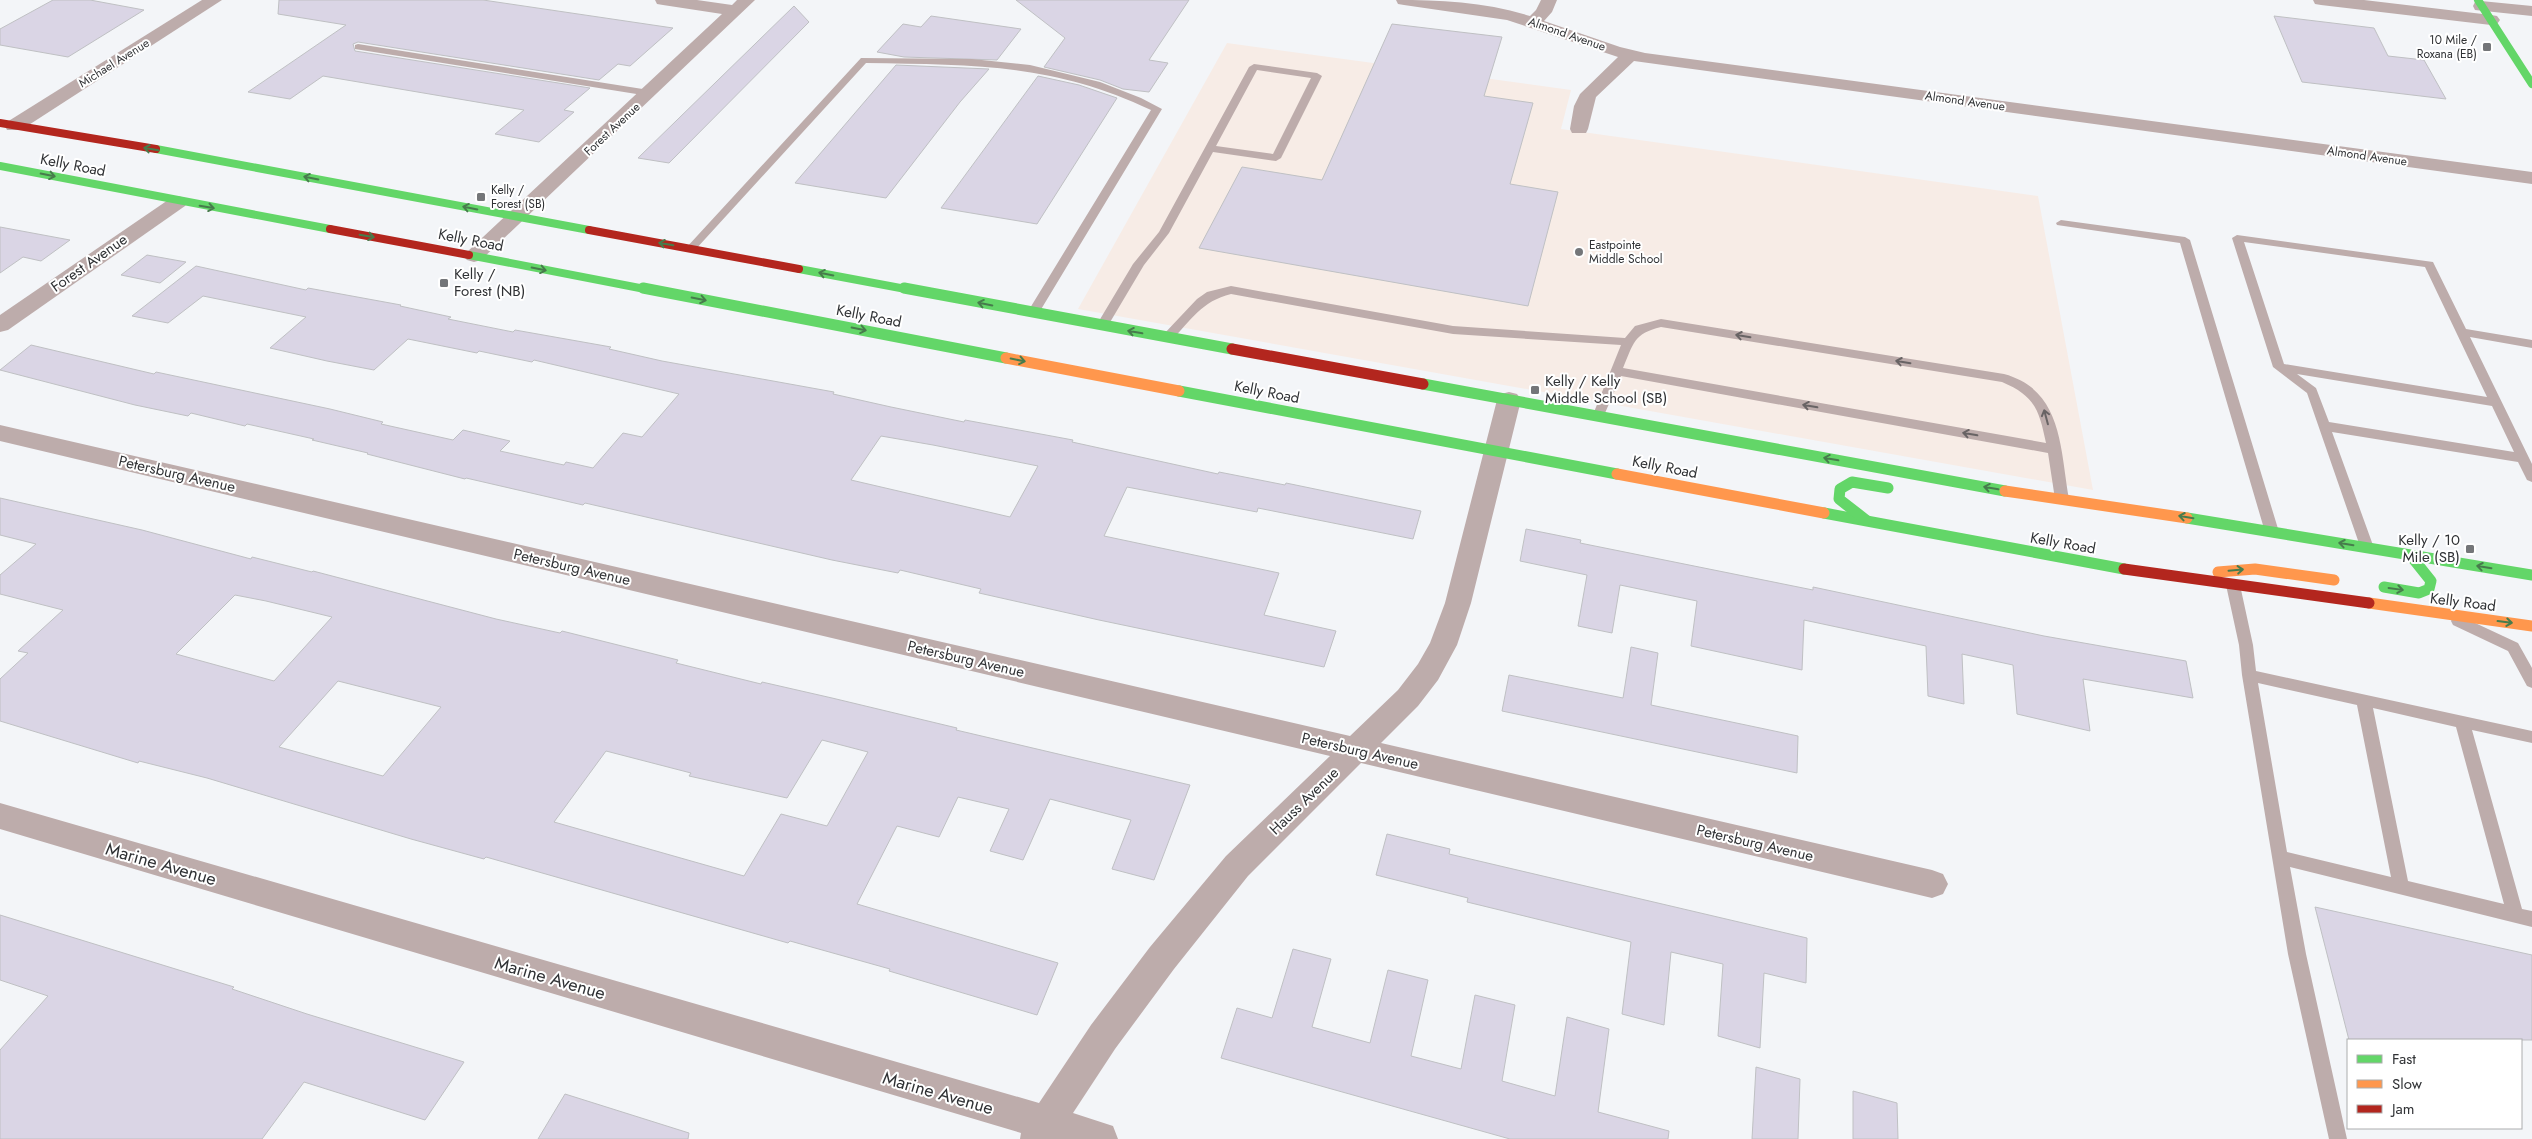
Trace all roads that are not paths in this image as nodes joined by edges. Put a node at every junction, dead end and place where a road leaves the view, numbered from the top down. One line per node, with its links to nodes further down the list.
1 (214, 0): 15 (street, Michael Avenue)
2 (663, 0): 7 (street)
3 (1404, 0): 10 (street, Almond Avenue)
4 (1549, 0): 10 (street)
5 (2320, 0): 9 (street)
6 (2479, 3): 8 (street); 9 (street)
7 (742, 5): 14 (street, Forest Avenue)
8 (2532, 11)
9 (2491, 20): 13 (street)
10 (1533, 22): 12 (street, Almond Avenue)
11 (358, 46): 14 (lane)
12 (1629, 55): 16 (street); 19 (street, Almond Avenue)
13 (2532, 84)
14 (649, 93): 21 (street, Forest Avenue)
15 (7, 125): 21 (street, Kelly Road, one-way to 15)
16 (1580, 129)
17 (1210, 148): 17 (lane); 27 (lane)
18 (0, 166): 20 (street, Kelly Road, one-way to 20)
19 (2532, 178)
20 (178, 202): 24 (street, Kelly Road, one-way to 24); 26 (street, Forest Avenue)
21 (518, 217): 23 (street, Kelly Road, one-way to 21); 24 (street, Forest Avenue)
22 (2060, 223): 48 (lane)
23 (692, 248): 25 (street, Kelly Road, one-way to 23); 25 (lane)
24 (474, 256): 40 (street, Kelly Road, one-way to 40)
25 (1033, 314): 27 (street, Kelly Road)
26 (0, 325)
27 (1102, 326): 29 (street, Kelly Road, one-way to 27)
28 (2463, 332): 31 (lane); 32 (lane); 35 (lane)
29 (1167, 338): 30 (lane); 34 (street, Kelly Road)
30 (1628, 342): 33 (lane); 39 (lane, one-way to 30)
31 (2532, 344)
32 (2279, 367): 35 (lane); 37 (lane)
33 (1616, 371): 36 (lane); 39 (lane, one-way to 33)
34 (1509, 400): 36 (street, Kelly Road); 40 (street, Hauss Avenue)
35 (2496, 403): 41 (lane)
36 (1598, 416): 44 (street, Kelly Road, one-way to 36)
37 (2325, 426): 41 (lane); 49 (lane)
38 (0, 433): 63 (street, Petersburg Avenue)
39 (2053, 449): 45 (lane)
40 (1496, 451): 47 (street, Kelly Road); 63 (street, Hauss Avenue)
41 (2523, 458): 42 (lane)
42 (2532, 477)
43 (1900, 490): 47 (street)
44 (2028, 495): 45 (street, Kelly Road); 46 (street)
45 (2062, 499): 48 (street, Kelly Road, one-way to 45)
46 (2003, 503)
47 (1869, 522): 52 (street, Kelly Road)
48 (2272, 532): 49 (street, Kelly Road, one-way to 48)
49 (2367, 548): 50 (street, Kelly Road)
50 (2411, 556): 51 (street, Kelly Road, one-way to 50); 55 (street, one-way to 50)
51 (2532, 575)
52 (2170, 576): 53 (street, one-way to 53); 54 (street, Kelly Road)
53 (2342, 581)
54 (2233, 585): 56 (street, Kelly Road); 58 (lane)
55 (2371, 586)
56 (2444, 614): 57 (street, Kelly Road, one-way to 57); 59 (lane)
57 (2532, 626)
58 (2249, 675): 60 (lane); 65 (lane)
59 (2532, 682)
60 (2364, 700): 61 (lane); 67 (lane)
61 (2462, 722): 62 (lane); 68 (lane)
62 (2532, 737)
63 (1356, 750): 66 (street, Petersburg Avenue); 70 (street, Hauss Avenue)
64 (0, 816): 70 (street, Marine Avenue)
65 (2280, 857): 67 (lane); 72 (lane)
66 (1932, 884)
67 (2401, 887): 68 (lane)
68 (2515, 915): 69 (lane)
69 (2532, 919)
70 (1041, 1132): 71 (street, Marine Avenue)
71 (1100, 1139)
72 (2338, 1139)

